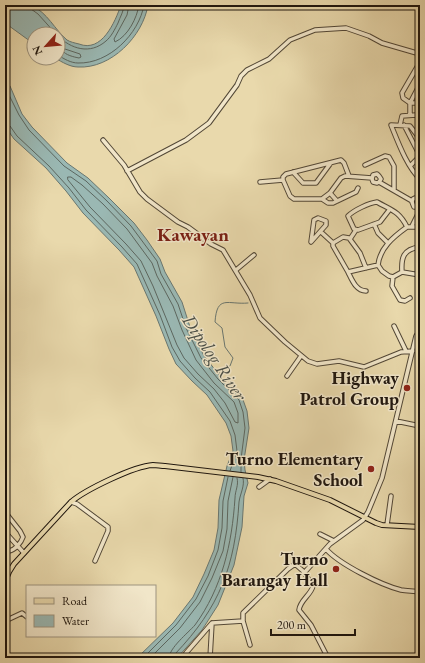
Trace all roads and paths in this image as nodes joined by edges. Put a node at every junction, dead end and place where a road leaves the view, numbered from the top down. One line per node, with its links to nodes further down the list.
1 (420, 54): 15 (street)
2 (420, 62): 4 (street)
3 (420, 84): 4 (street)
4 (410, 103): 5 (street); 6 (street)
5 (420, 103)
6 (410, 115): 7 (street); 8 (street)
7 (420, 117)
8 (402, 125): 9 (street); 11 (street); 14 (street)
9 (420, 139)
10 (103, 140): 15 (street)
11 (420, 156): 14 (street)
12 (330, 164): 16 (street); 16 (street); 17 (street)
13 (365, 165): 24 (street)
14 (410, 166): 19 (street)
15 (127, 171): 46 (street)
16 (293, 172): 20 (street)
17 (349, 176): 18 (street); 25 (street)
18 (372, 178): 22 (street); 22 (street)
19 (420, 179)
20 (283, 180): 21 (street); 26 (street)
21 (260, 182)
22 (379, 182): 24 (street)
23 (358, 188): 28 (street)
24 (394, 190): 29 (street)
25 (330, 193): 26 (street); 28 (street)
26 (322, 199): 28 (street)
27 (420, 200): 29 (street)
28 (337, 201)
29 (412, 201): 30 (street)
30 (420, 205)
31 (390, 209): 33 (street); 35 (street); 37 (street)
32 (420, 210): 34 (street)
33 (374, 224): 37 (street); 41 (street)
34 (412, 226): 35 (street); 36 (street)
35 (407, 227): 41 (street)
36 (420, 228)
37 (356, 230): 39 (street)
38 (321, 232): 38 (street); 40 (street)
39 (350, 239): 40 (street); 45 (street)
40 (333, 243): 47 (street)
41 (388, 243): 44 (street)
42 (420, 247): 48 (street)
43 (254, 255): 46 (street)
44 (378, 265): 45 (street); 50 (street)
45 (366, 268): 47 (street)
46 (236, 270): 57 (street)
47 (348, 272): 51 (street)
48 (402, 272): 49 (street); 50 (street)
49 (420, 275)
50 (393, 277): 52 (street)
51 (366, 291)
52 (410, 298)
53 (394, 326): 55 (street)
54 (420, 330): 56 (street)
55 (406, 351): 56 (street); 57 (street)
56 (413, 351): 59 (street)
57 (301, 356): 58 (street)
58 (287, 376)
59 (396, 421): 60 (street); 66 (street)
60 (420, 426)
61 (270, 479): 62 (street); 64 (main road); 66 (main road)
62 (259, 487)
63 (391, 496): 67 (street)
64 (71, 502): 75 (main road); 76 (street)
65 (5, 512): 72 (street)
66 (366, 518): 67 (main road); 71 (street)
67 (388, 525): 68 (main road)
68 (420, 527)
69 (5, 532): 72 (street)
70 (320, 534): 71 (street)
71 (334, 541): 74 (street)
72 (18, 546): 73 (street); 75 (street)
73 (5, 548)
74 (326, 548): 77 (street); 79 (street)
75 (24, 553): 78 (main road)
76 (95, 561)
77 (304, 573): 82 (street); 87 (street)
78 (5, 588): 81 (main road)
79 (420, 592)
80 (26, 616): 81 (street)
81 (5, 621)
82 (243, 622): 83 (street); 84 (street)
83 (212, 623): 85 (street); 86 (street)
84 (250, 645)
85 (186, 653)
86 (210, 658)
87 (328, 658)

